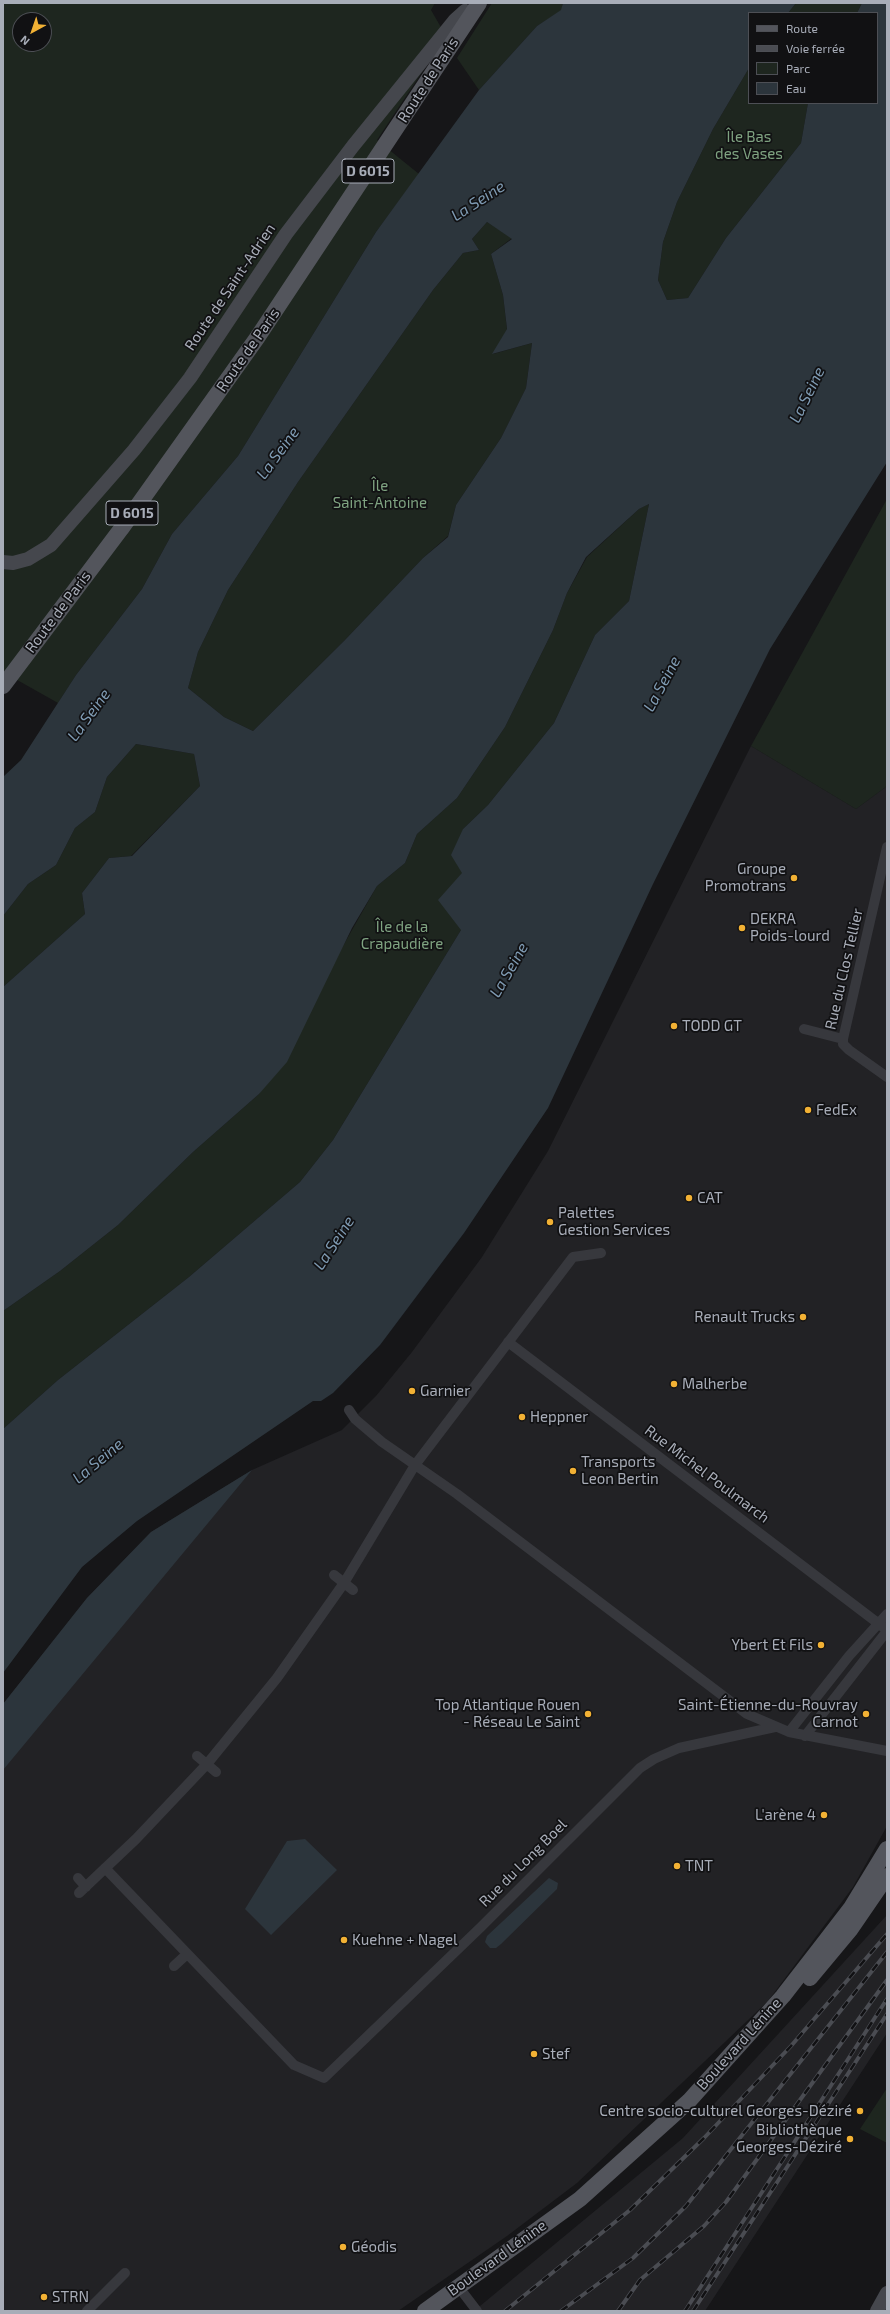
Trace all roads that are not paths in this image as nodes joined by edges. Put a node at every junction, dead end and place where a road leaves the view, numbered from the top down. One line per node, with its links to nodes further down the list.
1 (475, 9): 2 (main road, Route de Saint-Adrien); 3 (main road, Route de Paris / D 6015)
2 (3, 562)
3 (3, 686)
4 (887, 847): 6 (street, Rue du Clos Tellier)
5 (804, 1029): 6 (street)
6 (843, 1038): 7 (street, Rue du Clos Tellier)
7 (887, 1077)
8 (602, 1253): 9 (street)
9 (508, 1342): 11 (street); 16 (street, Rue Michel Poulmarch)
10 (349, 1410): 11 (street)
11 (414, 1465): 13 (street); 18 (street)
12 (334, 1576): 13 (street)
13 (344, 1583): 14 (street); 23 (street)
14 (353, 1590)
15 (887, 1614): 16 (street)
16 (879, 1624): 17 (street, Rue Michel Poulmarch); 19 (street)
17 (887, 1630): 20 (street)
18 (775, 1727): 19 (street); 29 (street, Rue du Long Boel)
19 (789, 1732): 20 (street)
20 (805, 1736): 21 (street)
21 (887, 1751)
22 (197, 1756): 23 (street)
23 (206, 1764): 24 (street); 26 (street)
24 (216, 1772)
25 (887, 1849): 35 (main road, Boulevard Lénine)
26 (105, 1868): 28 (street); 29 (street)
27 (887, 1876): 32 (main road, Boulevard Lénine)
28 (78, 1878)
29 (187, 1954): 30 (street)
30 (174, 1966)
31 (125, 2273): 34 (street)
32 (464, 2294): 36 (main road, Boulevard Lénine); 37 (street)
33 (887, 2294): 38 (main road)
34 (87, 2311)
35 (425, 2311)
36 (441, 2311)
37 (477, 2311)
38 (877, 2311)

